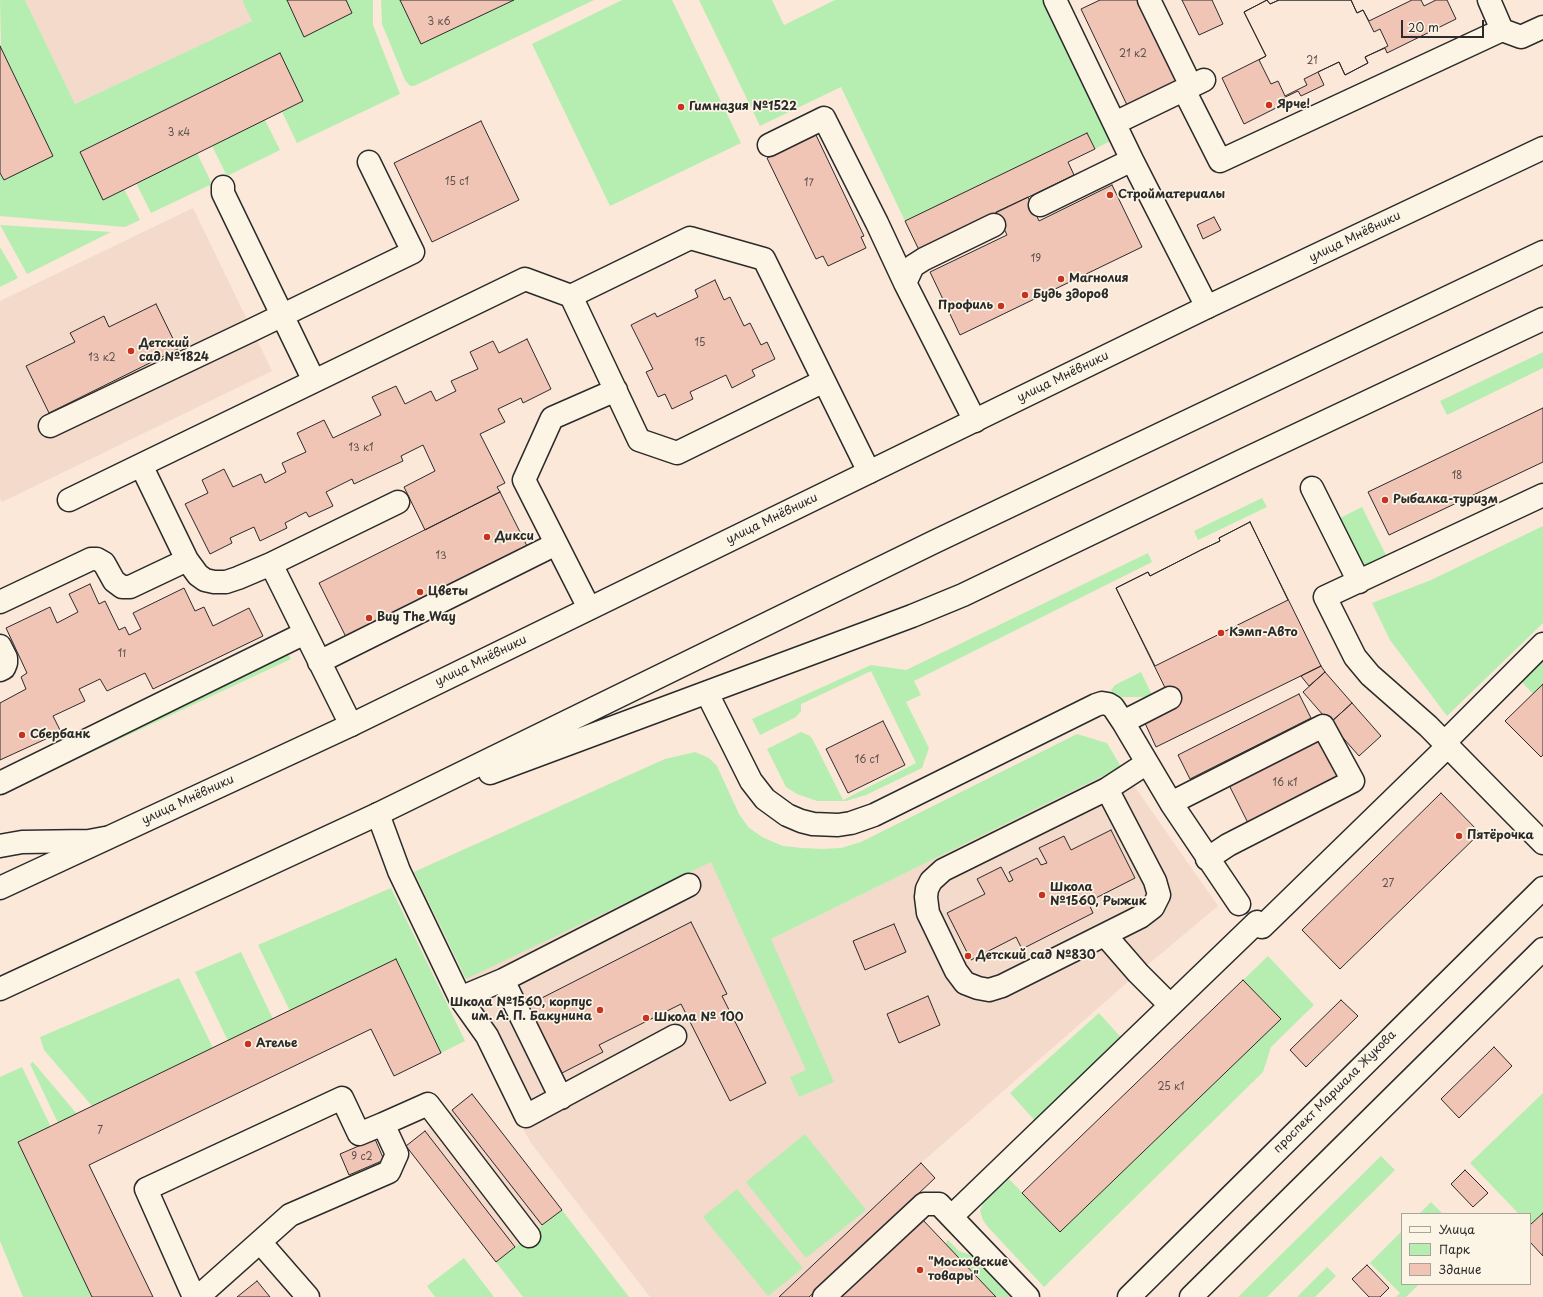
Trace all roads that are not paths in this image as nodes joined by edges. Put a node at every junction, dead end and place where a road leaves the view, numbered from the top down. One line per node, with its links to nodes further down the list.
1 (1149, 0): 6 (main road)
2 (1489, 0): 5 (main road)
3 (1060, 2): 7 (main road)
4 (1543, 27): 5 (main road)
5 (1502, 30): 6 (main road)
6 (1193, 86): 7 (main road)
7 (1115, 123): 10 (main road)
8 (769, 145): 16 (main road)
9 (1543, 148): 18 (main road, улица Мнёвники)
10 (1132, 160): 13 (main road); 18 (main road)
11 (369, 162): 19 (main road)
12 (222, 187): 19 (main road)
13 (1040, 205)
14 (994, 225): 16 (main road)
15 (1543, 252): 52 (main road)
16 (905, 283): 24 (main road)
17 (571, 296): 21 (main road); 22 (main road); 23 (main road)
18 (1207, 307): 24 (main road, улица Мнёвники)
19 (282, 316): 21 (main road); 25 (main road)
20 (1543, 320): 43 (main road)
21 (314, 381): 26 (main road)
22 (824, 381): 23 (main road); 27 (main road)
23 (616, 390): 32 (main road)
24 (975, 421): 27 (main road, улица Мнёвники)
25 (50, 426)
26 (142, 465): 30 (main road); 33 (main road)
27 (869, 472): 37 (main road, улица Мнёвники)
28 (1312, 488): 35 (main road)
29 (1543, 495): 35 (main road)
30 (69, 500)
31 (398, 502): 34 (main road)
32 (556, 544): 37 (main road); 41 (main road)
33 (188, 560): 34 (main road); 36 (main road)
34 (271, 564): 38 (main road)
35 (1359, 582): 47 (main road)
36 (0, 602)
37 (589, 608): 46 (main road, улица Мнёвники)
38 (305, 633): 41 (main road); 49 (main road)
39 (1543, 644): 47 (main road)
40 (0, 646): 42 (main road)
41 (319, 662): 46 (main road)
42 (0, 670)
43 (706, 693): 45 (main road); 52 (main road)
44 (1170, 698): 45 (main road)
45 (1123, 722): 48 (main road)
46 (351, 725): 53 (main road, улица Мнёвники)
47 (1446, 745): 54 (main road); 66 (main road)
48 (1147, 763): 50 (main road); 51 (main road)
49 (0, 783)
50 (1107, 789): 61 (main road); 61 (main road)
51 (1170, 803): 56 (main road); 56 (main road)
52 (378, 814): 64 (main road); 65 (main road)
53 (108, 837): 55 (main road); 58 (main road, улица Мнёвники)
54 (1543, 843)
55 (0, 846)
56 (1207, 859): 60 (main road)
57 (689, 885): 63 (main road)
58 (0, 888)
59 (1543, 888): 78 (main road, проспект Маршала Жукова)
60 (1239, 904)
61 (1105, 935): 66 (main road)
62 (1543, 949): 79 (main road)
63 (503, 980): 65 (main road); 68 (main road)
64 (0, 989)
65 (460, 998): 68 (main road)
66 (1170, 1006): 70 (main road)
67 (675, 1036): 68 (main road)
68 (561, 1098)
69 (383, 1124): 71 (main road); 72 (main road); 73 (main road)
70 (952, 1216): 76 (main road); 77 (main road)
71 (529, 1236)
72 (260, 1242): 74 (main road); 75 (main road)
73 (194, 1297)
74 (198, 1297)
75 (308, 1297)
76 (824, 1297)
77 (1028, 1297)
78 (1129, 1297)
79 (1191, 1297)

